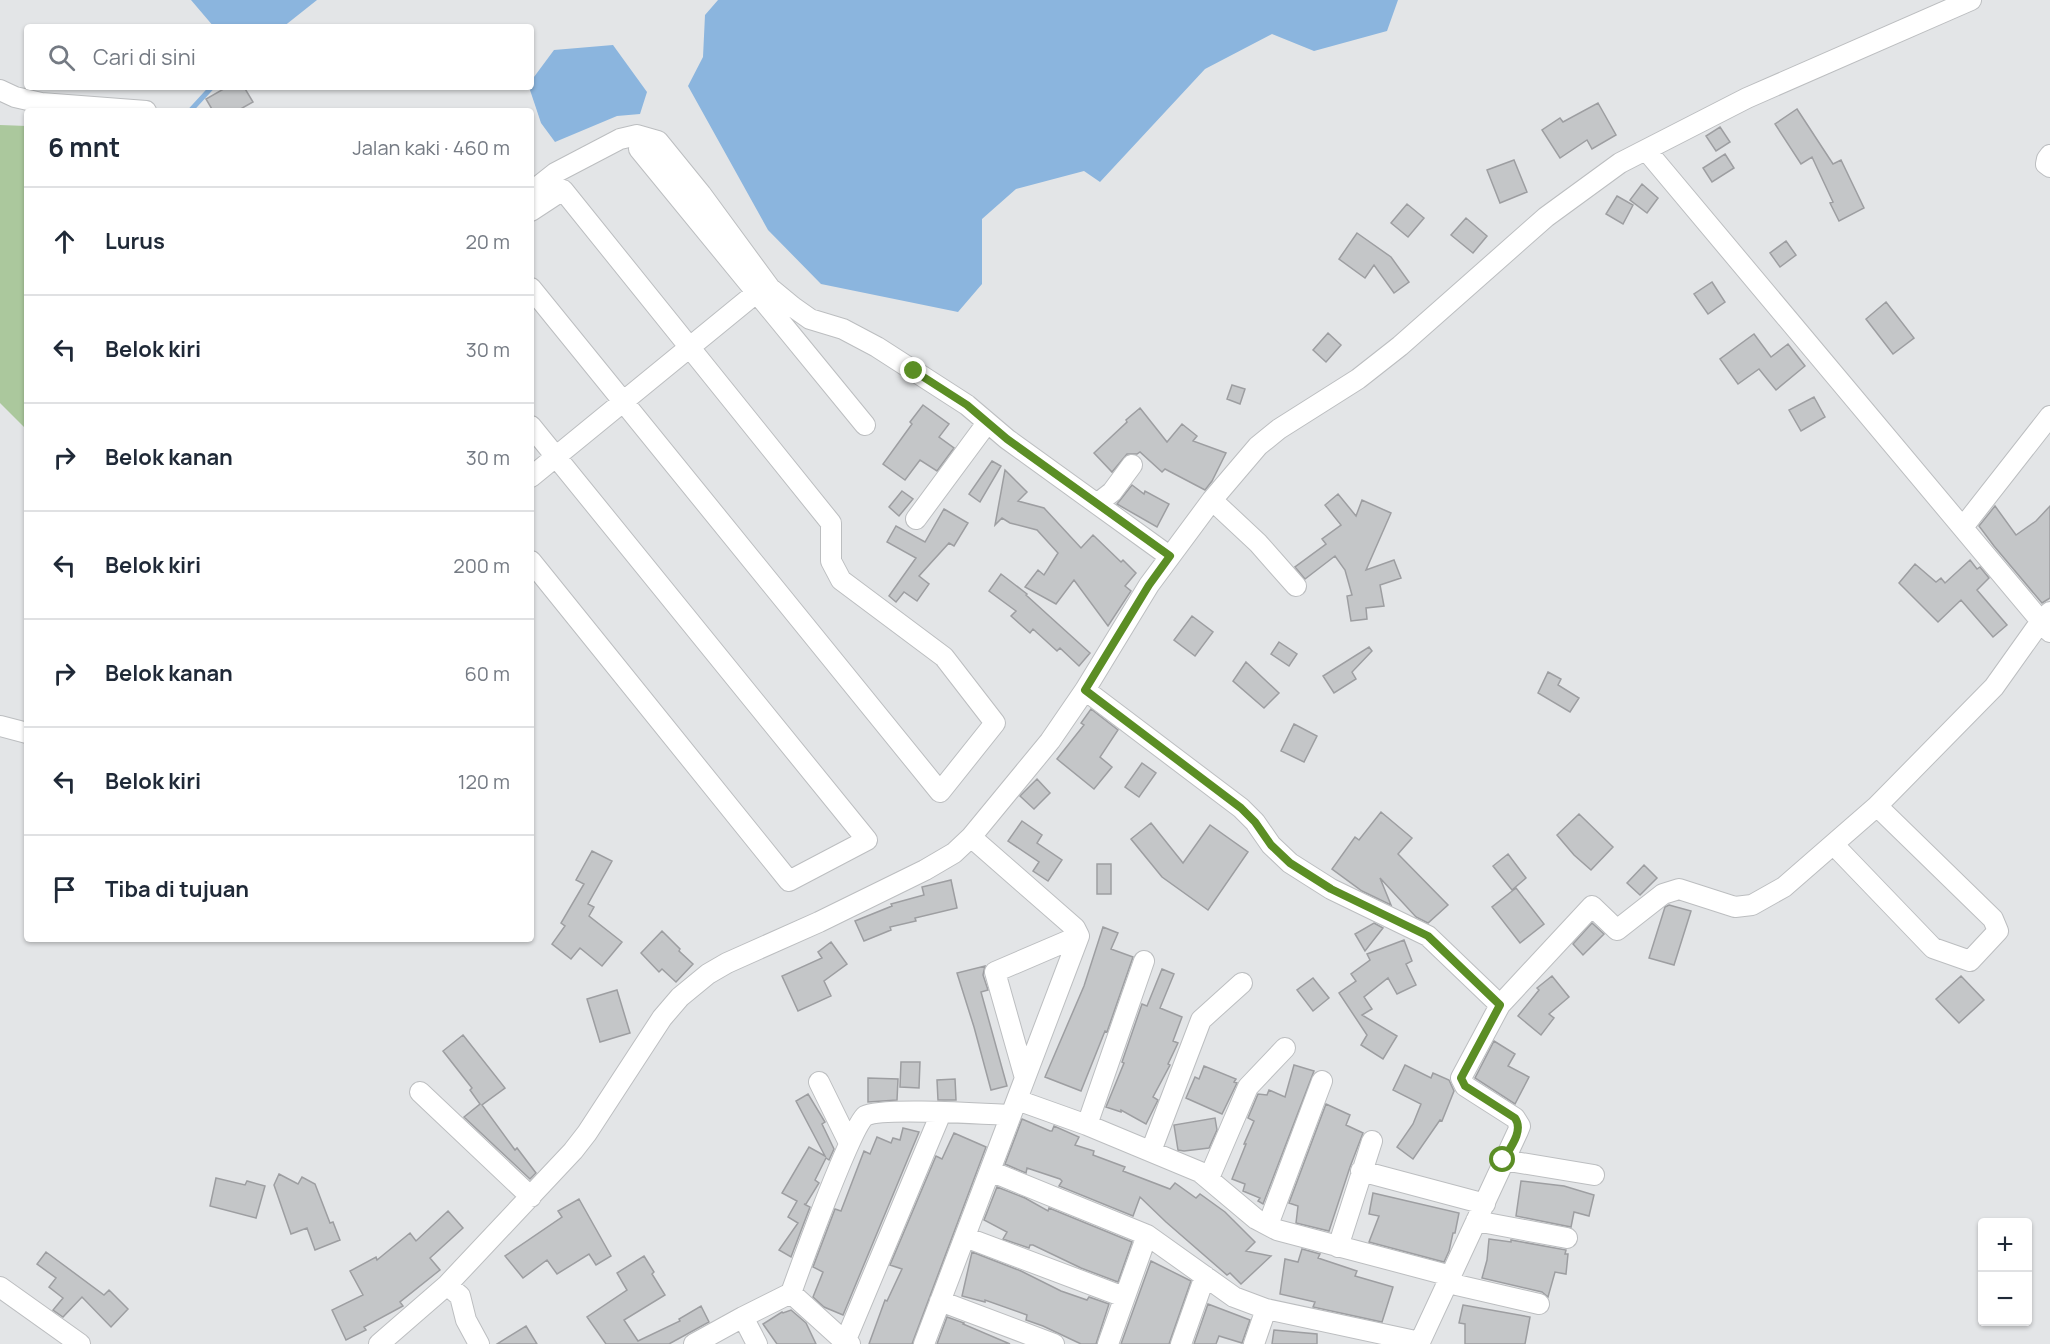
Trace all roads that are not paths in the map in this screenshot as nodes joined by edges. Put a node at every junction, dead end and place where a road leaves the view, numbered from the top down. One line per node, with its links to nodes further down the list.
1 (1971, 0): 5 (street)
2 (0, 90): 3 (street)
3 (107, 108)
4 (639, 149): 11 (street)
5 (1646, 150): 21 (street); 24 (street)
6 (2050, 155): 7 (street)
7 (2050, 167)
8 (534, 190): 15 (street)
9 (534, 209): 12 (street)
10 (534, 292): 13 (street)
11 (756, 293): 12 (street); 16 (street)
12 (689, 348): 13 (street); 13 (street)
13 (623, 402): 18 (street)
14 (2050, 416): 24 (street)
15 (987, 423): 22 (street); 23 (street)
16 (865, 425)
17 (534, 430): 18 (street)
18 (556, 457): 20 (street); 26 (street)
19 (1132, 465): 22 (street)
20 (534, 475)
21 (1212, 500): 25 (street); 27 (street)
22 (1098, 503): 25 (street)
23 (916, 519)
24 (1963, 527): 28 (street)
25 (1170, 556): 29 (street)
26 (534, 565)
27 (1296, 586)
28 (2047, 622): 32 (street)
29 (1085, 690): 33 (street); 38 (street)
30 (0, 726): 31 (street)
31 (24, 732)
32 (1877, 806): 34 (street); 34 (street)
33 (970, 837): 35 (street); 55 (street)
34 (1834, 845): 38 (street)
35 (1079, 936): 40 (street); 40 (street)
36 (1144, 961): 46 (street)
37 (1242, 983): 49 (street)
38 (1500, 1005): 50 (street)
39 (1285, 1048): 54 (street)
40 (1025, 1078): 44 (street)
41 (1322, 1081): 57 (street)
42 (819, 1082): 48 (street)
43 (420, 1092): 55 (street)
44 (1014, 1107): 45 (street); 46 (street); 51 (street)
45 (941, 1113): 48 (street); 72 (street)
46 (1087, 1125): 49 (street)
47 (1371, 1141): 52 (street)
48 (849, 1143): 66 (street)
49 (1151, 1151): 54 (street)
50 (1503, 1160): 53 (street); 56 (street)
51 (990, 1171): 58 (street); 59 (street)
52 (1361, 1171): 56 (street); 61 (street)
53 (1594, 1175)
54 (1209, 1178): 57 (street)
55 (531, 1197): 64 (street)
56 (1480, 1213): 60 (street); 63 (street)
57 (1268, 1225): 61 (street)
58 (1148, 1235): 62 (street); 67 (street)
59 (965, 1237): 67 (street); 68 (street)
60 (1567, 1238)
61 (1338, 1247): 63 (street)
62 (1205, 1276): 70 (street); 82 (street)
63 (1449, 1280): 69 (street); 73 (street)
64 (447, 1285): 75 (street); 76 (street)
65 (0, 1287): 74 (street)
66 (791, 1293): 71 (street); 72 (street)
67 (1124, 1297): 81 (street)
68 (940, 1301): 79 (street); 80 (street)
69 (1539, 1304)
70 (1266, 1309): 73 (street); 83 (street)
71 (742, 1317): 77 (street); 78 (street)
72 (848, 1343)
73 (1420, 1343)
74 (80, 1344)
75 (379, 1344)
76 (479, 1344)
77 (694, 1344)
78 (757, 1344)
79 (924, 1344)
80 (1054, 1344)
81 (1108, 1344)
82 (1180, 1344)
83 (1254, 1344)

